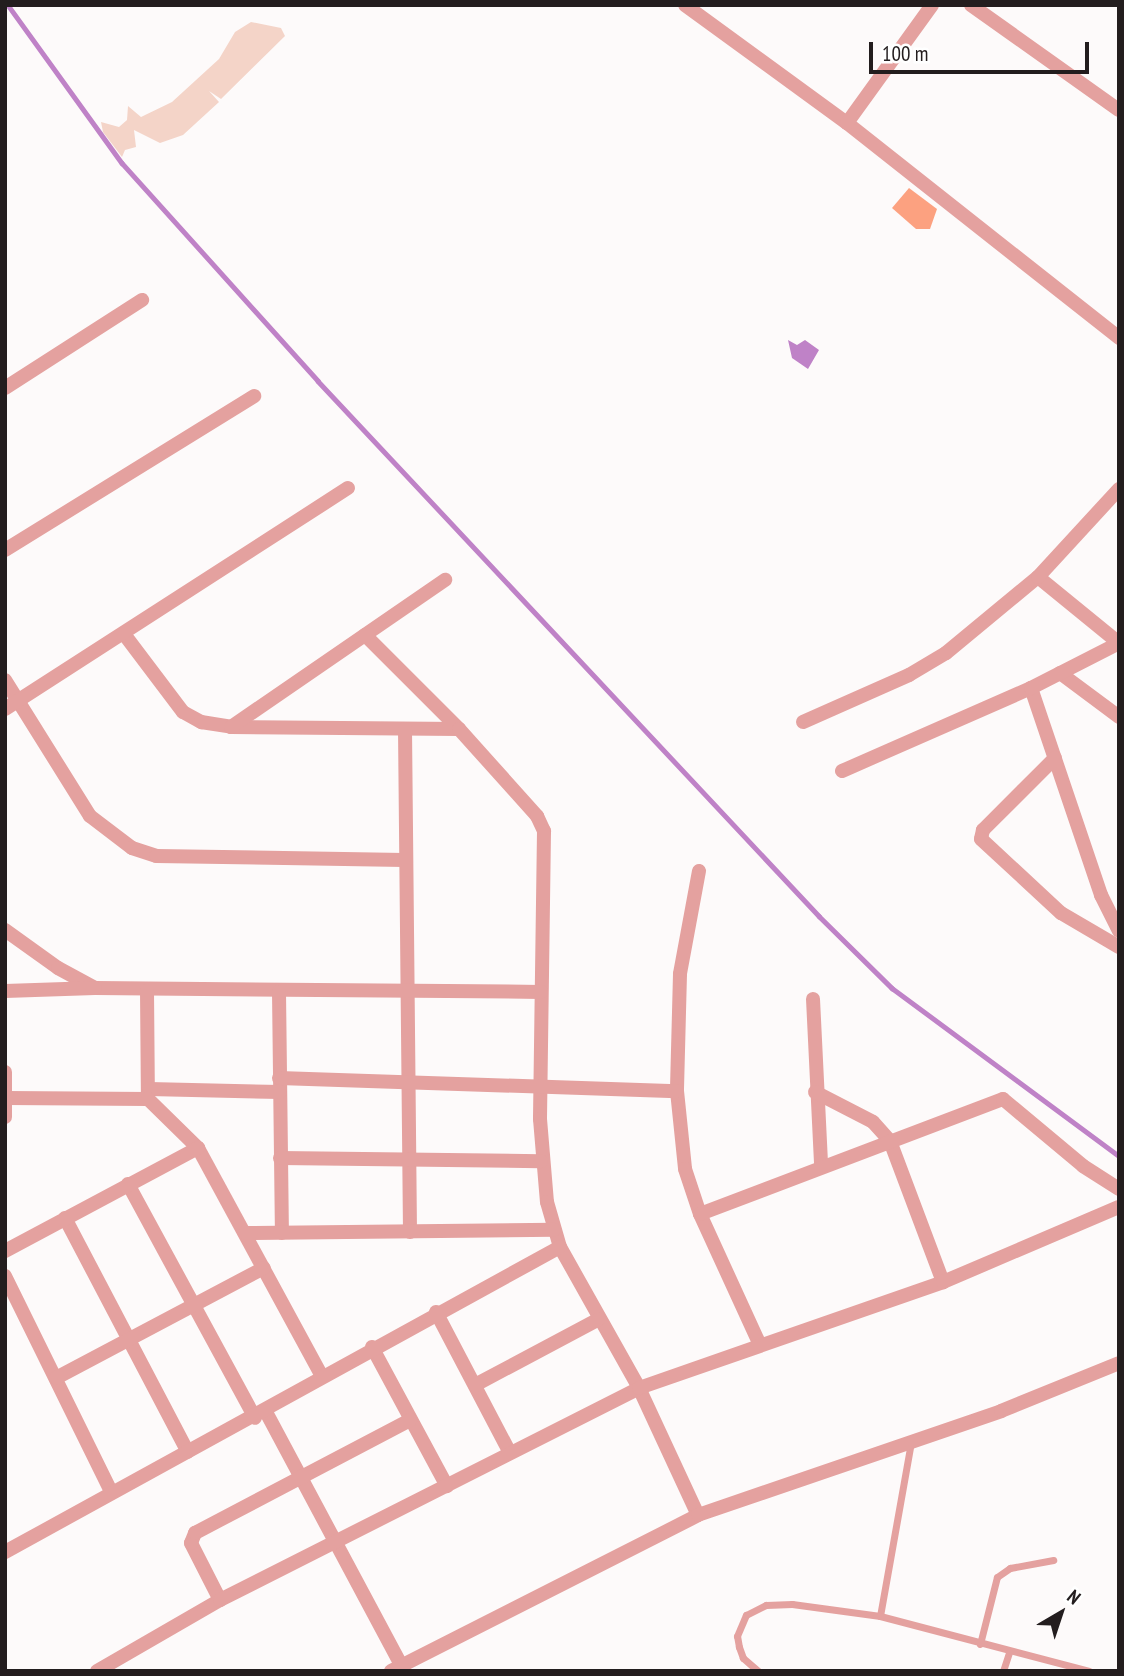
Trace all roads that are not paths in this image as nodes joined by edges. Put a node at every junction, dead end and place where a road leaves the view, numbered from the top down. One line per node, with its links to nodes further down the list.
1 (685, 5): 5 (street)
2 (932, 5): 5 (street)
3 (971, 5): 4 (street)
4 (1119, 110)
5 (847, 123): 7 (street)
6 (142, 300): 8 (street)
7 (1119, 338)
8 (5, 388)
9 (254, 396): 12 (street)
10 (348, 488): 15 (street)
11 (1119, 489): 13 (street)
12 (5, 550)
13 (1038, 578): 17 (street); 24 (street)
14 (445, 580): 16 (street)
15 (124, 634): 21 (street); 25 (street)
16 (365, 635): 25 (street); 27 (street)
17 (1119, 643): 18 (street)
18 (1060, 673): 20 (street); 23 (street)
19 (5, 680): 21 (street)
20 (1031, 688): 28 (street); 29 (street)
21 (18, 699): 22 (street); 30 (street)
22 (5, 709)
23 (1119, 717)
24 (803, 722)
25 (231, 727): 26 (street)
26 (405, 729): 27 (street); 30 (street)
27 (459, 729): 40 (street)
28 (1055, 758): 33 (street); 34 (street)
29 (842, 771)
30 (404, 860): 38 (street)
31 (699, 871): 46 (street)
32 (5, 930): 35 (street)
33 (1119, 931)
34 (1119, 947)
35 (95, 988): 36 (street); 37 (street)
36 (5, 991)
37 (148, 991): 39 (street); 48 (street)
38 (407, 991): 39 (street); 40 (street); 43 (street)
39 (279, 992): 44 (street)
40 (541, 992): 45 (street)
41 (813, 999): 47 (street)
42 (5, 1072): 49 (street)
43 (407, 1083): 44 (street); 45 (street); 53 (street)
44 (279, 1085): 48 (street); 54 (street)
45 (542, 1087): 46 (street); 55 (street)
46 (677, 1091): 60 (street)
47 (815, 1092): 51 (street); 56 (street)
48 (149, 1094): 49 (street); 52 (street)
49 (7, 1098): 50 (street)
50 (5, 1117)
51 (890, 1141): 56 (street); 58 (street); 70 (street)
52 (198, 1148): 57 (street); 64 (street)
53 (408, 1157): 54 (street); 55 (street); 63 (street)
54 (280, 1158): 65 (street)
55 (541, 1161): 62 (street)
56 (821, 1164): 60 (street)
57 (128, 1184): 61 (street); 71 (street)
58 (1119, 1189)
59 (1119, 1208): 70 (street)
60 (700, 1214): 75 (street)
61 (65, 1218): 67 (street); 74 (street)
62 (554, 1230): 63 (street); 66 (street)
63 (410, 1232): 65 (street)
64 (245, 1233): 65 (street); 68 (street)
65 (282, 1233)
66 (561, 1247): 72 (street); 73 (street)
67 (5, 1251)
68 (264, 1268): 71 (street); 78 (street)
69 (5, 1276): 79 (street)
70 (943, 1282): 75 (street)
71 (194, 1307): 74 (street); 82 (street)
72 (436, 1312): 76 (street); 80 (street)
73 (599, 1319): 80 (street); 81 (street)
74 (131, 1340): 79 (street); 85 (street)
75 (760, 1345): 81 (street)
76 (372, 1347): 78 (street); 83 (street)
77 (1119, 1363): 84 (street)
78 (322, 1376): 82 (street)
79 (56, 1378): 89 (street)
80 (475, 1385): 86 (street)
81 (639, 1388): 86 (street); 90 (street)
82 (260, 1415): 85 (street); 87 (street)
83 (410, 1420): 87 (street); 88 (street)
84 (911, 1442): 90 (street); 95 (lane)
85 (188, 1452): 89 (street)
86 (510, 1453): 88 (street)
87 (299, 1477): 91 (street); 94 (street)
88 (447, 1486): 91 (street)
89 (111, 1491): 92 (street)
90 (698, 1515): 98 (street)
91 (333, 1544): 94 (street); 98 (street)
92 (5, 1552)
93 (1053, 1560): 96 (lane)
94 (220, 1600): 100 (street)
95 (880, 1616): 96 (lane); 101 (lane)
96 (980, 1644): 97 (lane)
97 (1009, 1652): 99 (lane); 102 (lane)
98 (396, 1668)
99 (1071, 1669): 103 (lane)
100 (97, 1671)
101 (758, 1671)
102 (1003, 1671)
103 (1088, 1671)

